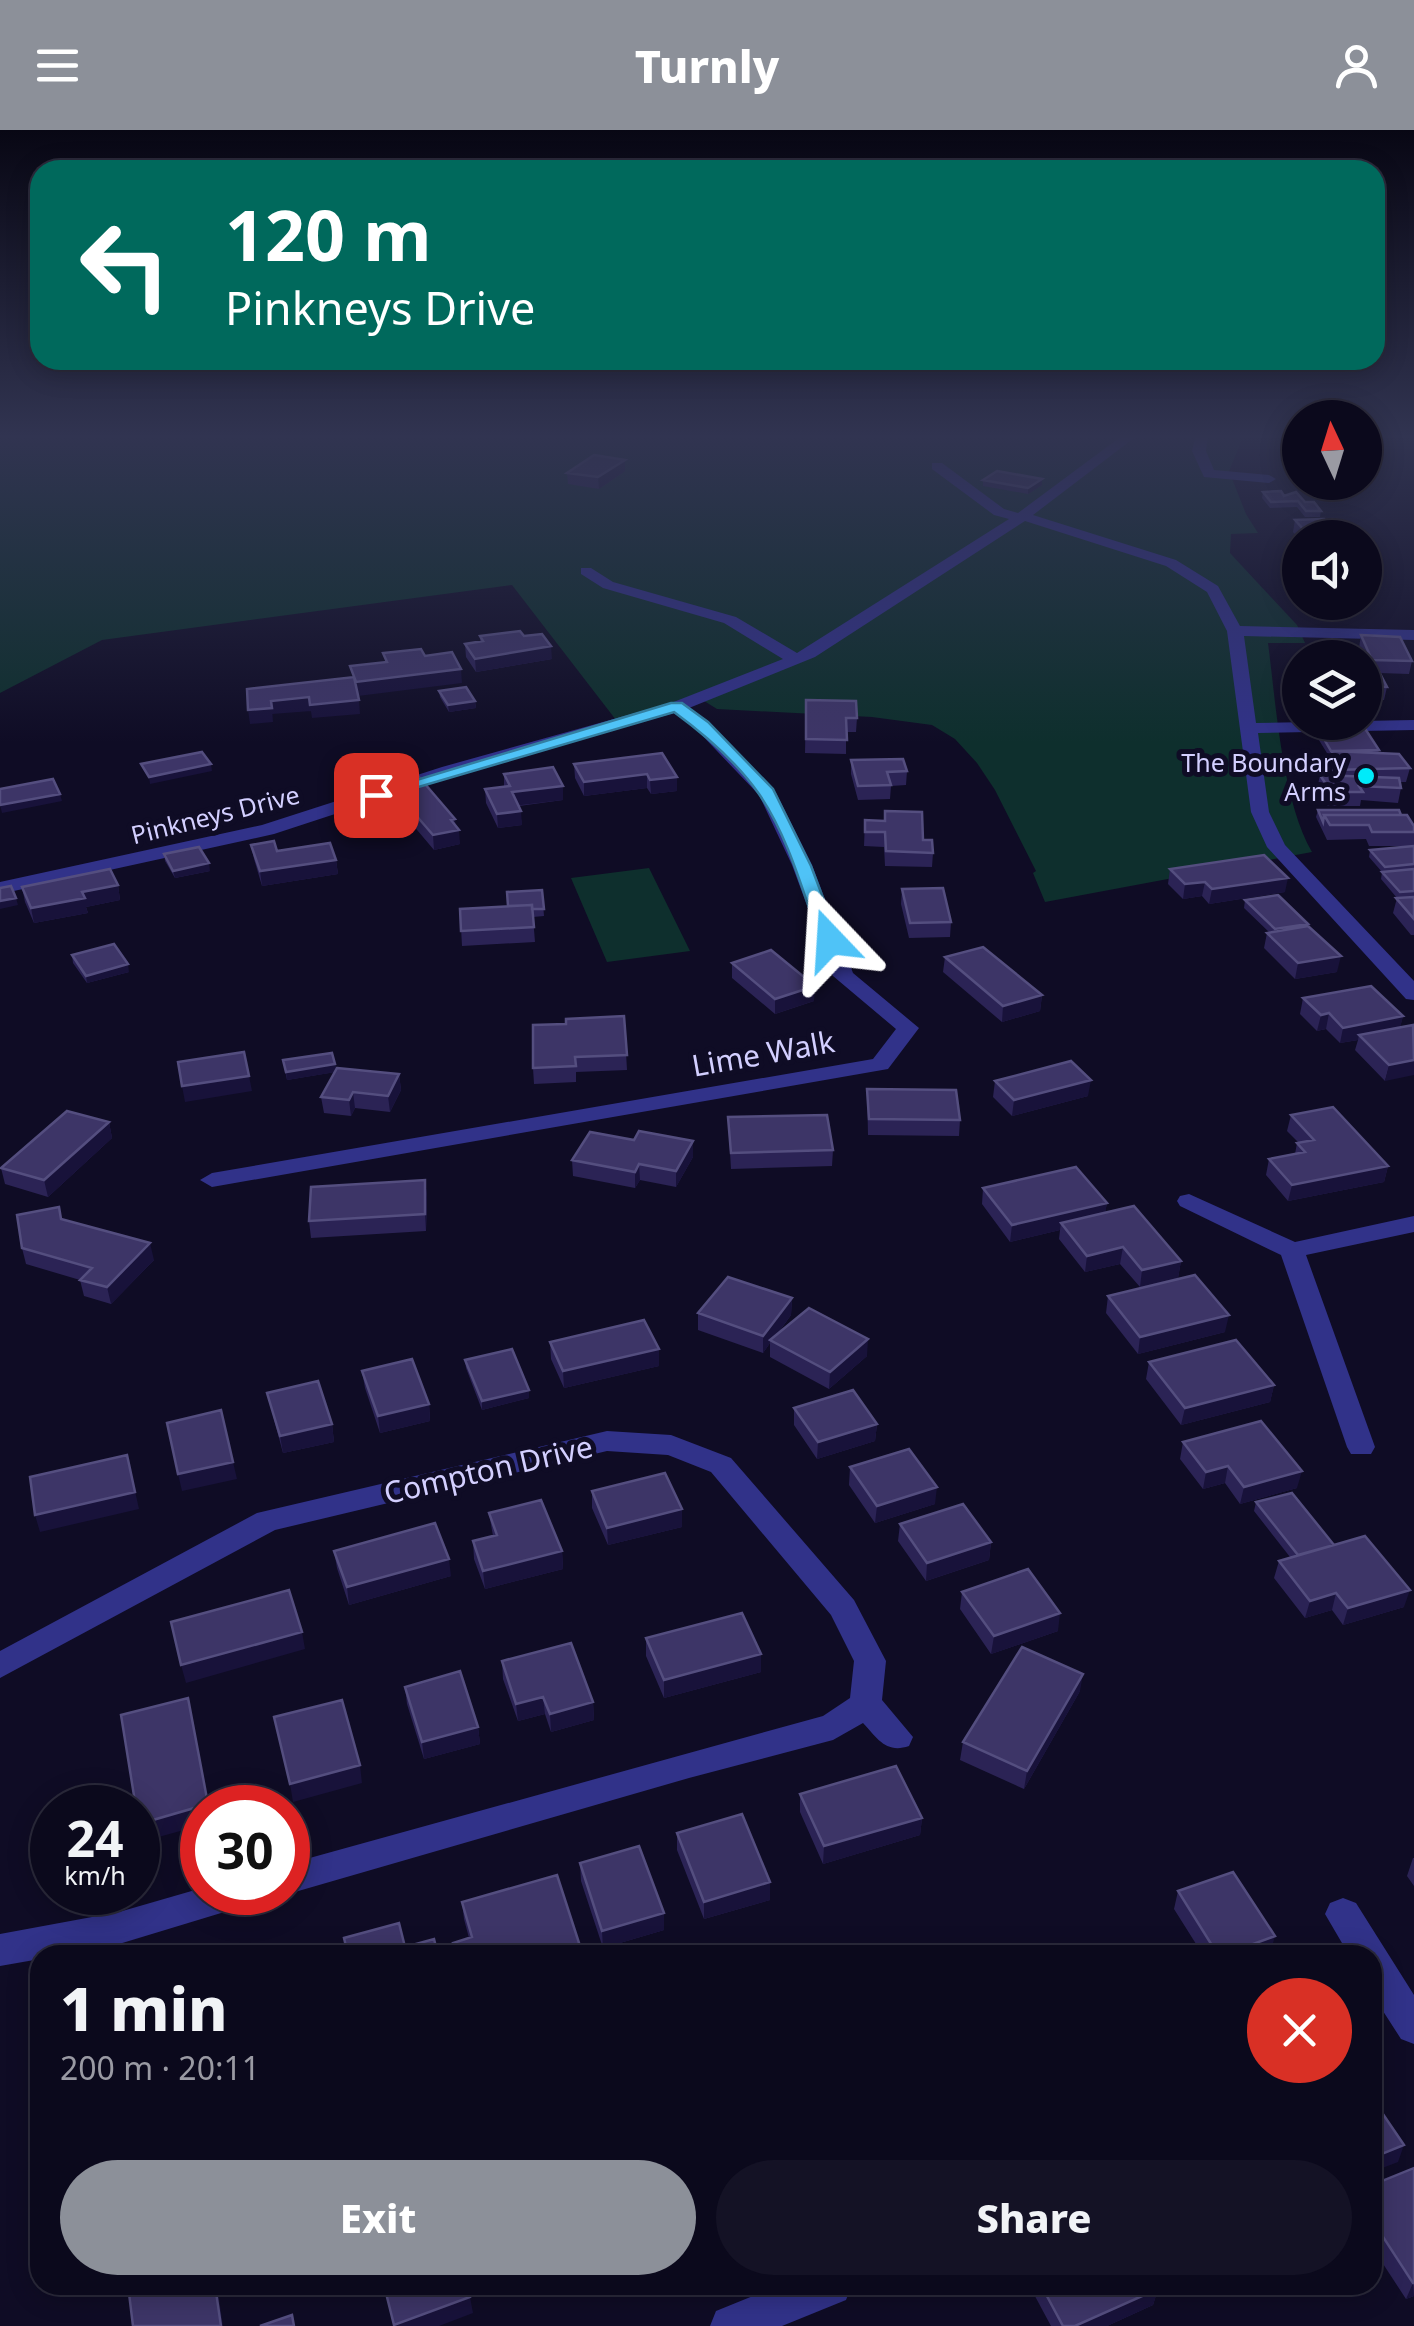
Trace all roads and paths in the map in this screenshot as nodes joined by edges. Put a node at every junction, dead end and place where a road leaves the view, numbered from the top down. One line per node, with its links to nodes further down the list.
1 (989, 537): 6 (street, Pinkneys Drive)
2 (1099, 537): 4 (street)
3 (586, 571): 6 (street)
4 (1235, 631): 5 (street); 9 (street)
5 (1414, 635)
6 (797, 660): 7 (street, Pinkneys Drive)
7 (677, 707): 10 (street, Pinkneys Drive); 12 (street, Lime Walk)
8 (1414, 725): 9 (street)
9 (1250, 728): 11 (street)
10 (0, 888)
11 (1414, 994)
12 (212, 1180)
13 (1189, 1201): 15 (street)
14 (1414, 1224): 15 (street)
15 (1292, 1250): 16 (street)
16 (1361, 1447)
17 (0, 1666): 18 (street, Compton Drive)
18 (865, 1704): 19 (street); 20 (street)
19 (897, 1737)
20 (310, 1873)
21 (180, 1910): 24 (street)
22 (1344, 1914): 23 (street)
23 (1363, 1945)
24 (0, 1950)
25 (1382, 1976): 26 (street)
26 (1414, 2027)
27 (808, 2295): 28 (street)
28 (732, 2326)

